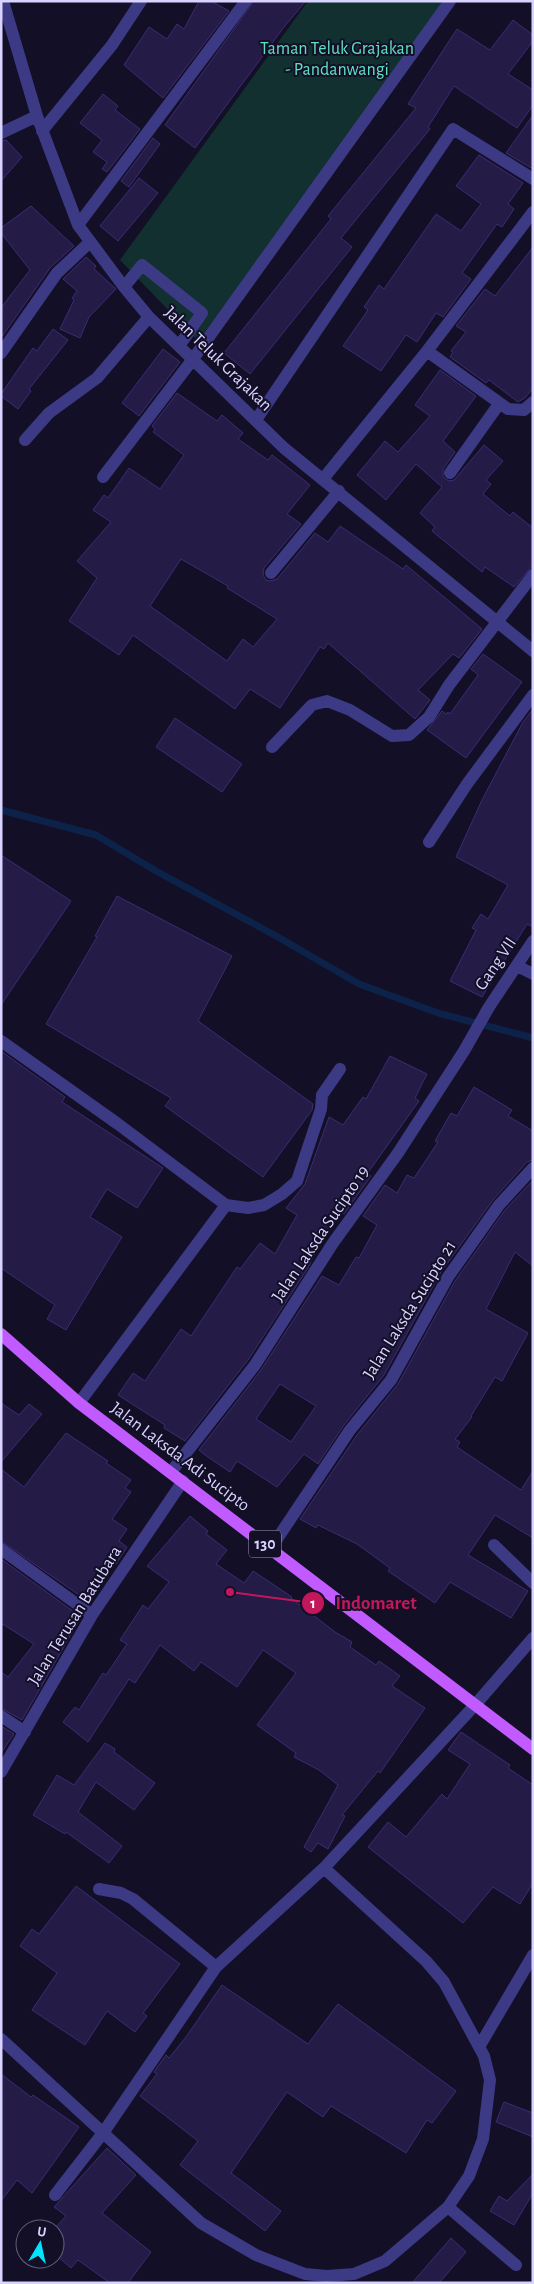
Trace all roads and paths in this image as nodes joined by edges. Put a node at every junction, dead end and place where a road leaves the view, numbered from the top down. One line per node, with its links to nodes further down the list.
1 (3, 1): 5 (street, Jalan Teluk Grajakan)
2 (141, 1): 6 (street)
3 (246, 1): 10 (street)
4 (450, 1): 17 (street)
5 (37, 116): 6 (street, Jalan Teluk Grajakan); 7 (street)
6 (42, 132): 10 (street, Jalan Teluk Grajakan)
7 (1, 133)
8 (533, 179): 20 (street)
9 (533, 212): 15 (street)
10 (78, 226): 11 (street, Jalan Teluk Grajakan)
11 (89, 243): 12 (street, Jalan Teluk Grajakan); 16 (street)
12 (124, 286): 13 (street, Jalan Teluk Grajakan); 14 (street)
13 (149, 317): 14 (street, Jalan Teluk Grajakan); 21 (street)
14 (179, 346): 17 (street, Jalan Teluk Grajakan)
15 (427, 351): 19 (street); 24 (street)
16 (1, 353)
17 (193, 359): 20 (street, Jalan Teluk Grajakan); 23 (street)
18 (533, 402): 19 (street)
19 (499, 404): 22 (street)
20 (256, 420): 24 (street, Jalan Teluk Grajakan)
21 (24, 440)
22 (450, 473)
23 (103, 476)
24 (323, 479): 25 (street, Jalan Teluk Grajakan)
25 (339, 491): 26 (street); 28 (street, Jalan Teluk Grajakan)
26 (271, 573)
27 (533, 575): 28 (street)
28 (498, 622): 29 (street, Jalan Teluk Grajakan); 31 (street)
29 (533, 651)
30 (533, 695): 32 (street)
31 (272, 747)
32 (429, 842)
33 (533, 941): 34 (street, Gang VII)
34 (517, 966): 35 (street); 36 (street, Gang VII)
35 (533, 974)
36 (489, 1007): 43 (street, Jalan Laksda Sucipto 19)
37 (1, 1041): 40 (street)
38 (340, 1069): 40 (street)
39 (533, 1168): 47 (street, Jalan Laksda Sucipto 21)
40 (226, 1205): 42 (street)
41 (1, 1334): 42 (main road, Jalan Laksda Adi Sucipto / 130)
42 (79, 1403): 43 (main road, Jalan Laksda Adi Sucipto / 130)
43 (170, 1472): 44 (main road, Jalan Laksda Adi Sucipto / 130)
44 (183, 1481): 47 (main road, Jalan Laksda Adi Sucipto / 130); 49 (street, Jalan Terusan Batubara)
45 (494, 1545): 48 (street)
46 (1, 1548): 49 (street)
47 (271, 1548): 51 (main road, Jalan Laksda Adi Sucipto / 130)
48 (533, 1582)
49 (92, 1615): 53 (street, Jalan Terusan Batubara)
50 (533, 1638): 51 (street)
51 (475, 1705): 54 (main road, Jalan Laksda Adi Sucipto / 130); 56 (street)
52 (1, 1716): 53 (street)
53 (26, 1732): 55 (street, Jalan Terusan Batubara)
54 (533, 1749)
55 (1, 1772)
56 (324, 1868): 59 (street); 61 (street)
57 (99, 1889): 59 (street)
58 (533, 1955): 61 (street)
59 (216, 1967): 62 (street)
60 (1, 2039): 62 (street)
61 (480, 2047): 64 (street)
62 (103, 2133): 63 (street); 64 (street)
63 (55, 2195)
64 (448, 2207): 65 (street)
65 (516, 2265)

